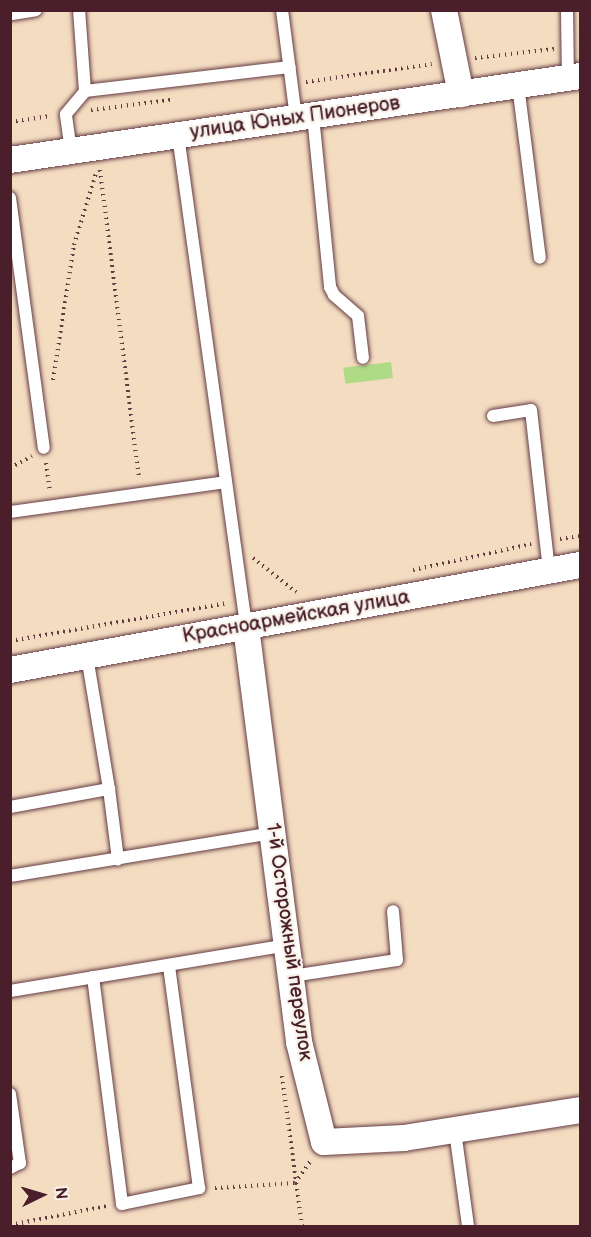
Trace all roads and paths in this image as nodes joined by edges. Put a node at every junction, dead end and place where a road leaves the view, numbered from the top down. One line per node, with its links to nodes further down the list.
1 (36, 10): 6 (lane)
2 (79, 10): 10 (lane)
3 (282, 10): 7 (lane)
4 (444, 10): 11 (street)
5 (567, 10): 8 (lane)
6 (12, 13)
7 (290, 67): 10 (lane); 14 (lane)
8 (574, 77): 9 (street, улица Юных Пионеров)
9 (518, 86): 11 (street, улица Юных Пионеров); 20 (lane)
10 (85, 91): 13 (lane)
11 (461, 94): 14 (street, улица Юных Пионеров)
12 (175, 99): 13 (path)
13 (66, 114): 15 (path); 17 (lane)
14 (305, 117): 16 (street, улица Юных Пионеров); 21 (lane)
15 (10, 122)
16 (178, 135): 17 (street, улица Юных Пионеров); 26 (lane)
17 (71, 151): 18 (street, улица Юных Пионеров)
18 (10, 160)
19 (10, 198): 24 (lane)
20 (540, 258)
21 (363, 358)
22 (51, 390): 27 (path)
23 (493, 416): 32 (lane)
24 (44, 448): 25 (path); 28 (path)
25 (10, 468)
26 (226, 482): 27 (lane); 31 (lane)
27 (141, 494): 28 (lane)
28 (52, 506): 29 (lane)
29 (10, 512)
30 (580, 536): 32 (path)
31 (234, 542): 37 (path); 39 (lane)
32 (545, 542): 34 (path); 35 (lane)
33 (580, 565): 35 (street, Красноармейская улица)
34 (410, 570)
35 (549, 570): 40 (street, Красноармейская улица)
36 (307, 590): 37 (path)
37 (296, 592): 38 (path)
38 (285, 594)
39 (243, 601): 40 (lane); 41 (path)
40 (246, 627): 42 (street, Красноармейская улица); 46 (street, 1-й Осторожный переулок)
41 (10, 642)
42 (87, 656): 43 (street, Красноармейская улица); 44 (lane)
43 (10, 670)
44 (109, 789): 45 (lane); 47 (lane)
45 (10, 807)
46 (274, 833): 47 (lane); 50 (street, 1-й Осторожный переулок)
47 (118, 859): 48 (lane)
48 (10, 876)
49 (393, 911): 52 (lane)
50 (288, 945): 51 (lane); 52 (street, 1-й Осторожный переулок)
51 (169, 964): 53 (lane); 61 (lane)
52 (292, 976): 57 (street, 1-й Осторожный переулок)
53 (93, 977): 54 (lane); 62 (lane)
54 (10, 991)
55 (10, 1094): 59 (lane)
56 (580, 1110): 57 (street, 1-й Осторожный переулок)
57 (454, 1131): 65 (lane)
58 (291, 1148): 60 (path)
59 (10, 1168)
60 (295, 1183): 61 (path); 64 (path)
61 (199, 1188): 62 (lane)
62 (122, 1204): 63 (path)
63 (10, 1225)
64 (302, 1227)
65 (468, 1227)

